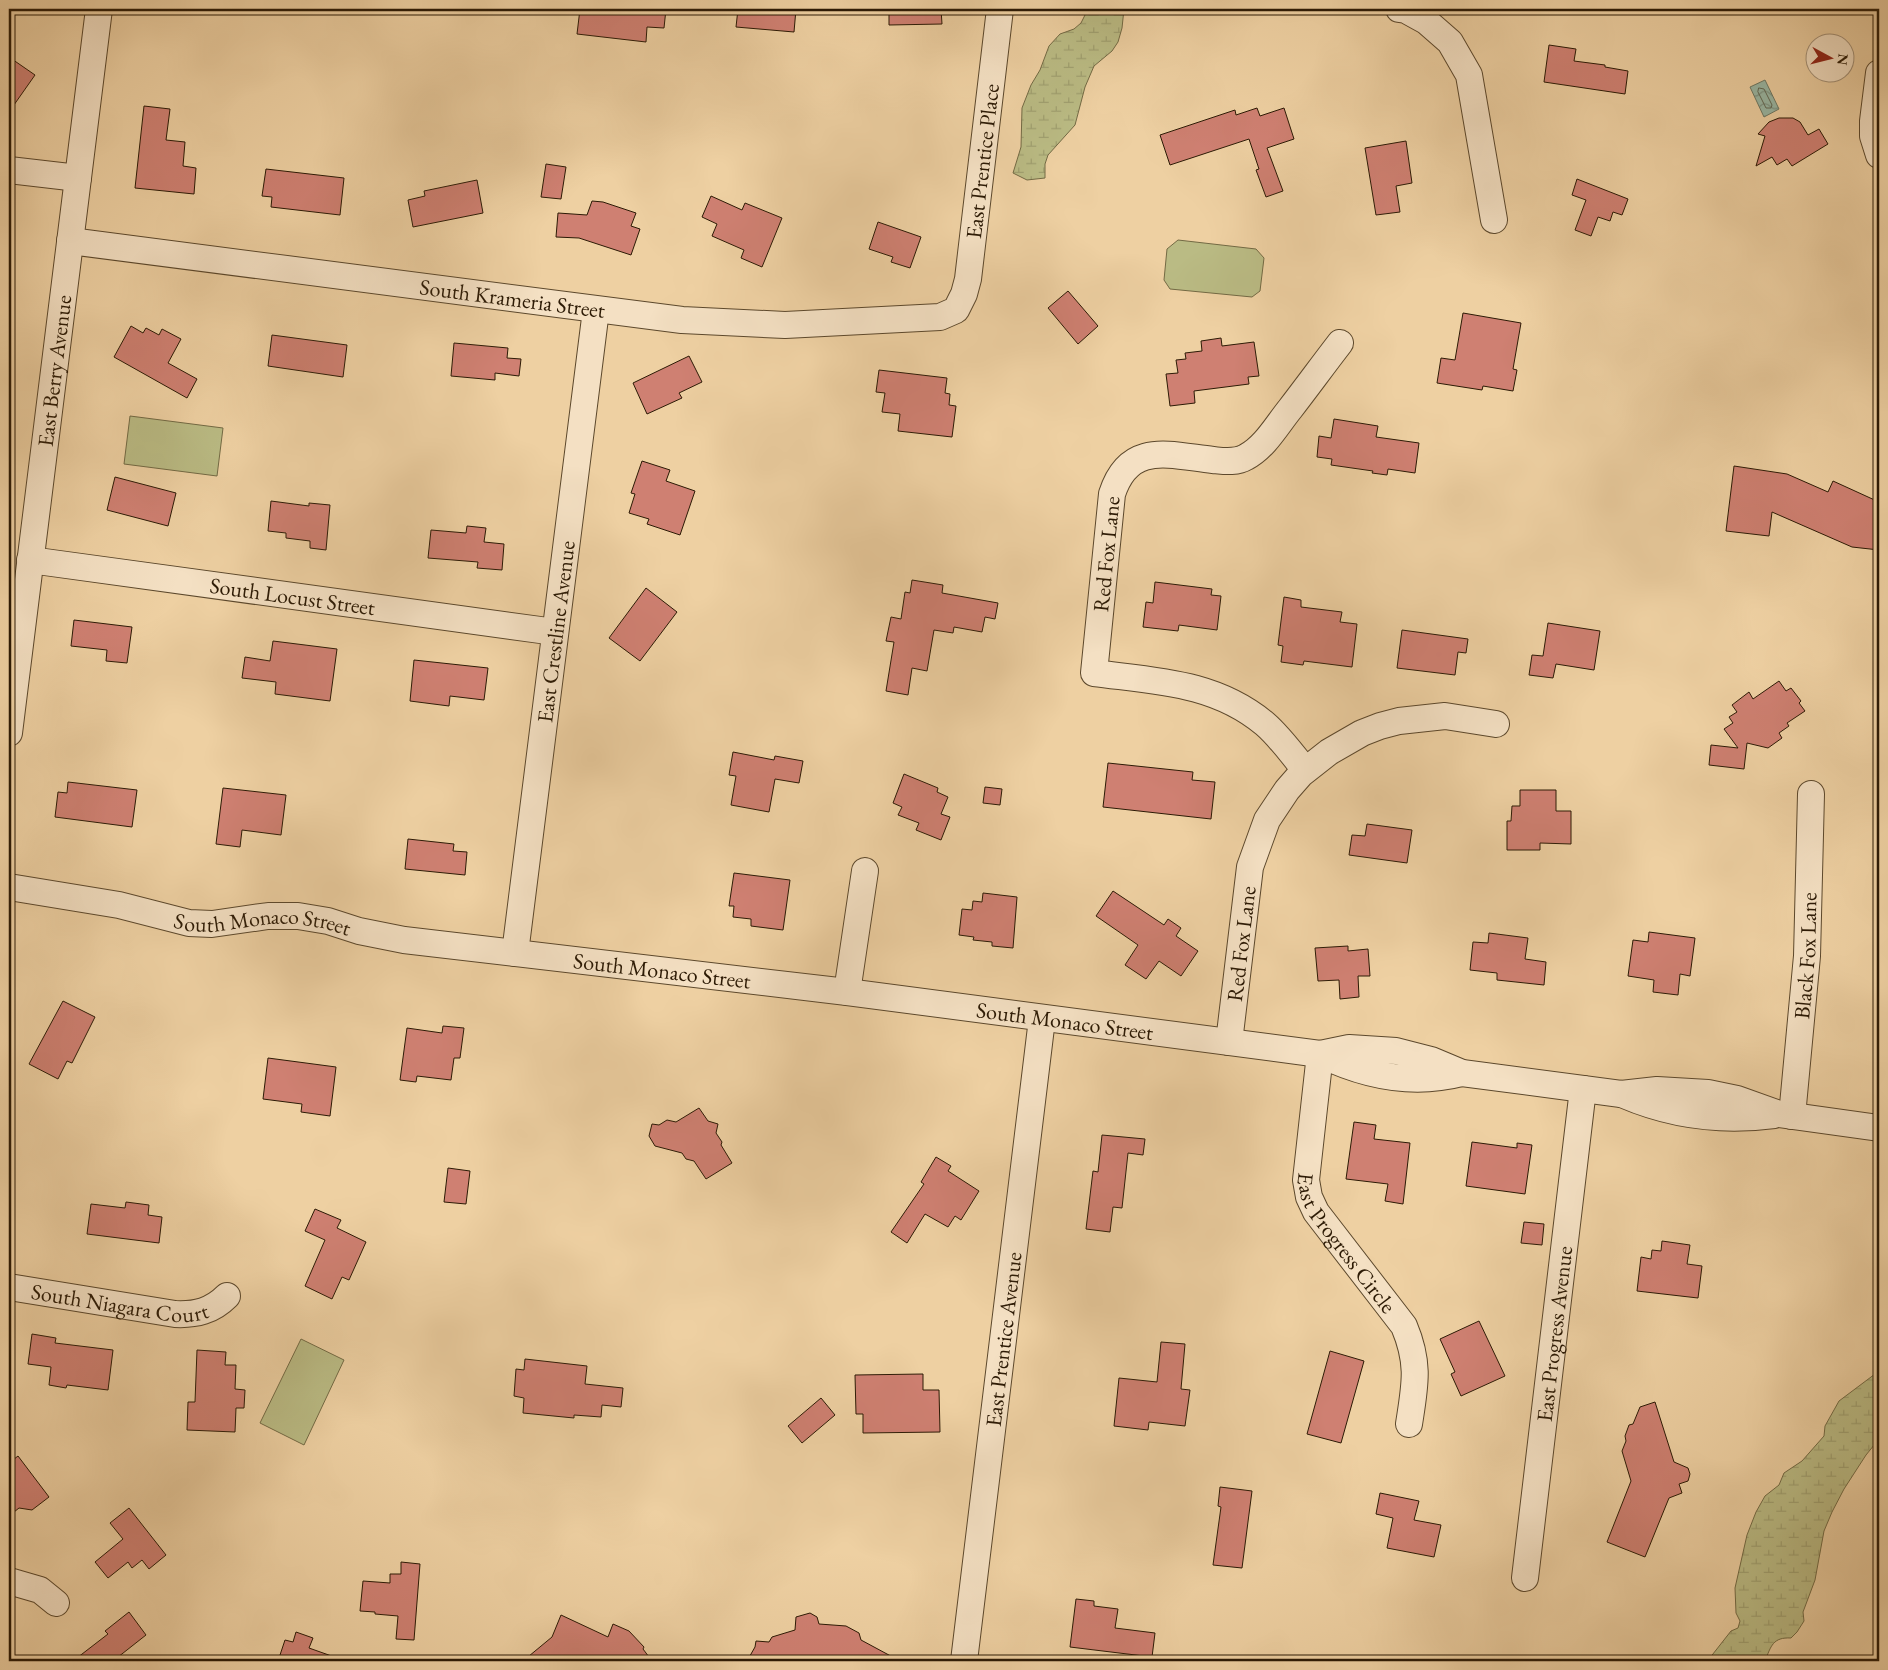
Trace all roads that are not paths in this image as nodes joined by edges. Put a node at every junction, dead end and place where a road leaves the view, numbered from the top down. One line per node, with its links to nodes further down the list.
1 (99, 9): 7 (street, East Berry Avenue)
2 (1000, 9): 11 (street, East Prentice Place)
3 (1399, 9): 8 (street)
4 (1879, 73): 5 (street)
5 (1879, 155)
6 (9, 170): 7 (street)
7 (78, 178): 9 (street, East Berry Avenue)
8 (1494, 220)
9 (70, 241): 10 (street, South Krameria Street); 13 (street, East Berry Avenue)
10 (596, 310): 11 (street, South Krameria Street); 14 (street, East Crestline Avenue)
11 (956, 310)
12 (1340, 343): 17 (street, Red Fox Lane)
13 (30, 560): 14 (street, South Locust Street); 16 (street, East Berry Avenue)
14 (555, 632): 21 (street, East Crestline Avenue)
15 (1496, 724): 17 (street, Red Fox Lane)
16 (9, 733)
17 (1305, 770): 24 (street, Red Fox Lane)
18 (1811, 794): 27 (street, Black Fox Lane)
19 (865, 871): 22 (street)
20 (9, 887): 21 (street, South Monaco Street)
21 (515, 953): 22 (street, South Monaco Street)
22 (846, 992): 23 (street, South Monaco Street)
23 (1042, 1019): 24 (street, South Monaco Street); 35 (street, East Prentice Avenue)
24 (1229, 1042): 25 (street, South Monaco Street)
25 (1320, 1054): 26 (street, South Monaco Street); 31 (street, East Progress Circle)
26 (1583, 1089): 27 (street, South Monaco Street); 32 (street, East Progress Avenue)
27 (1786, 1115): 28 (street, South Monaco Street)
28 (1879, 1128)
29 (9, 1287): 30 (street, South Niagara Court)
30 (227, 1296)
31 (1409, 1424)
32 (1525, 1578)
33 (9, 1581): 34 (street)
34 (56, 1603)
35 (964, 1661)

